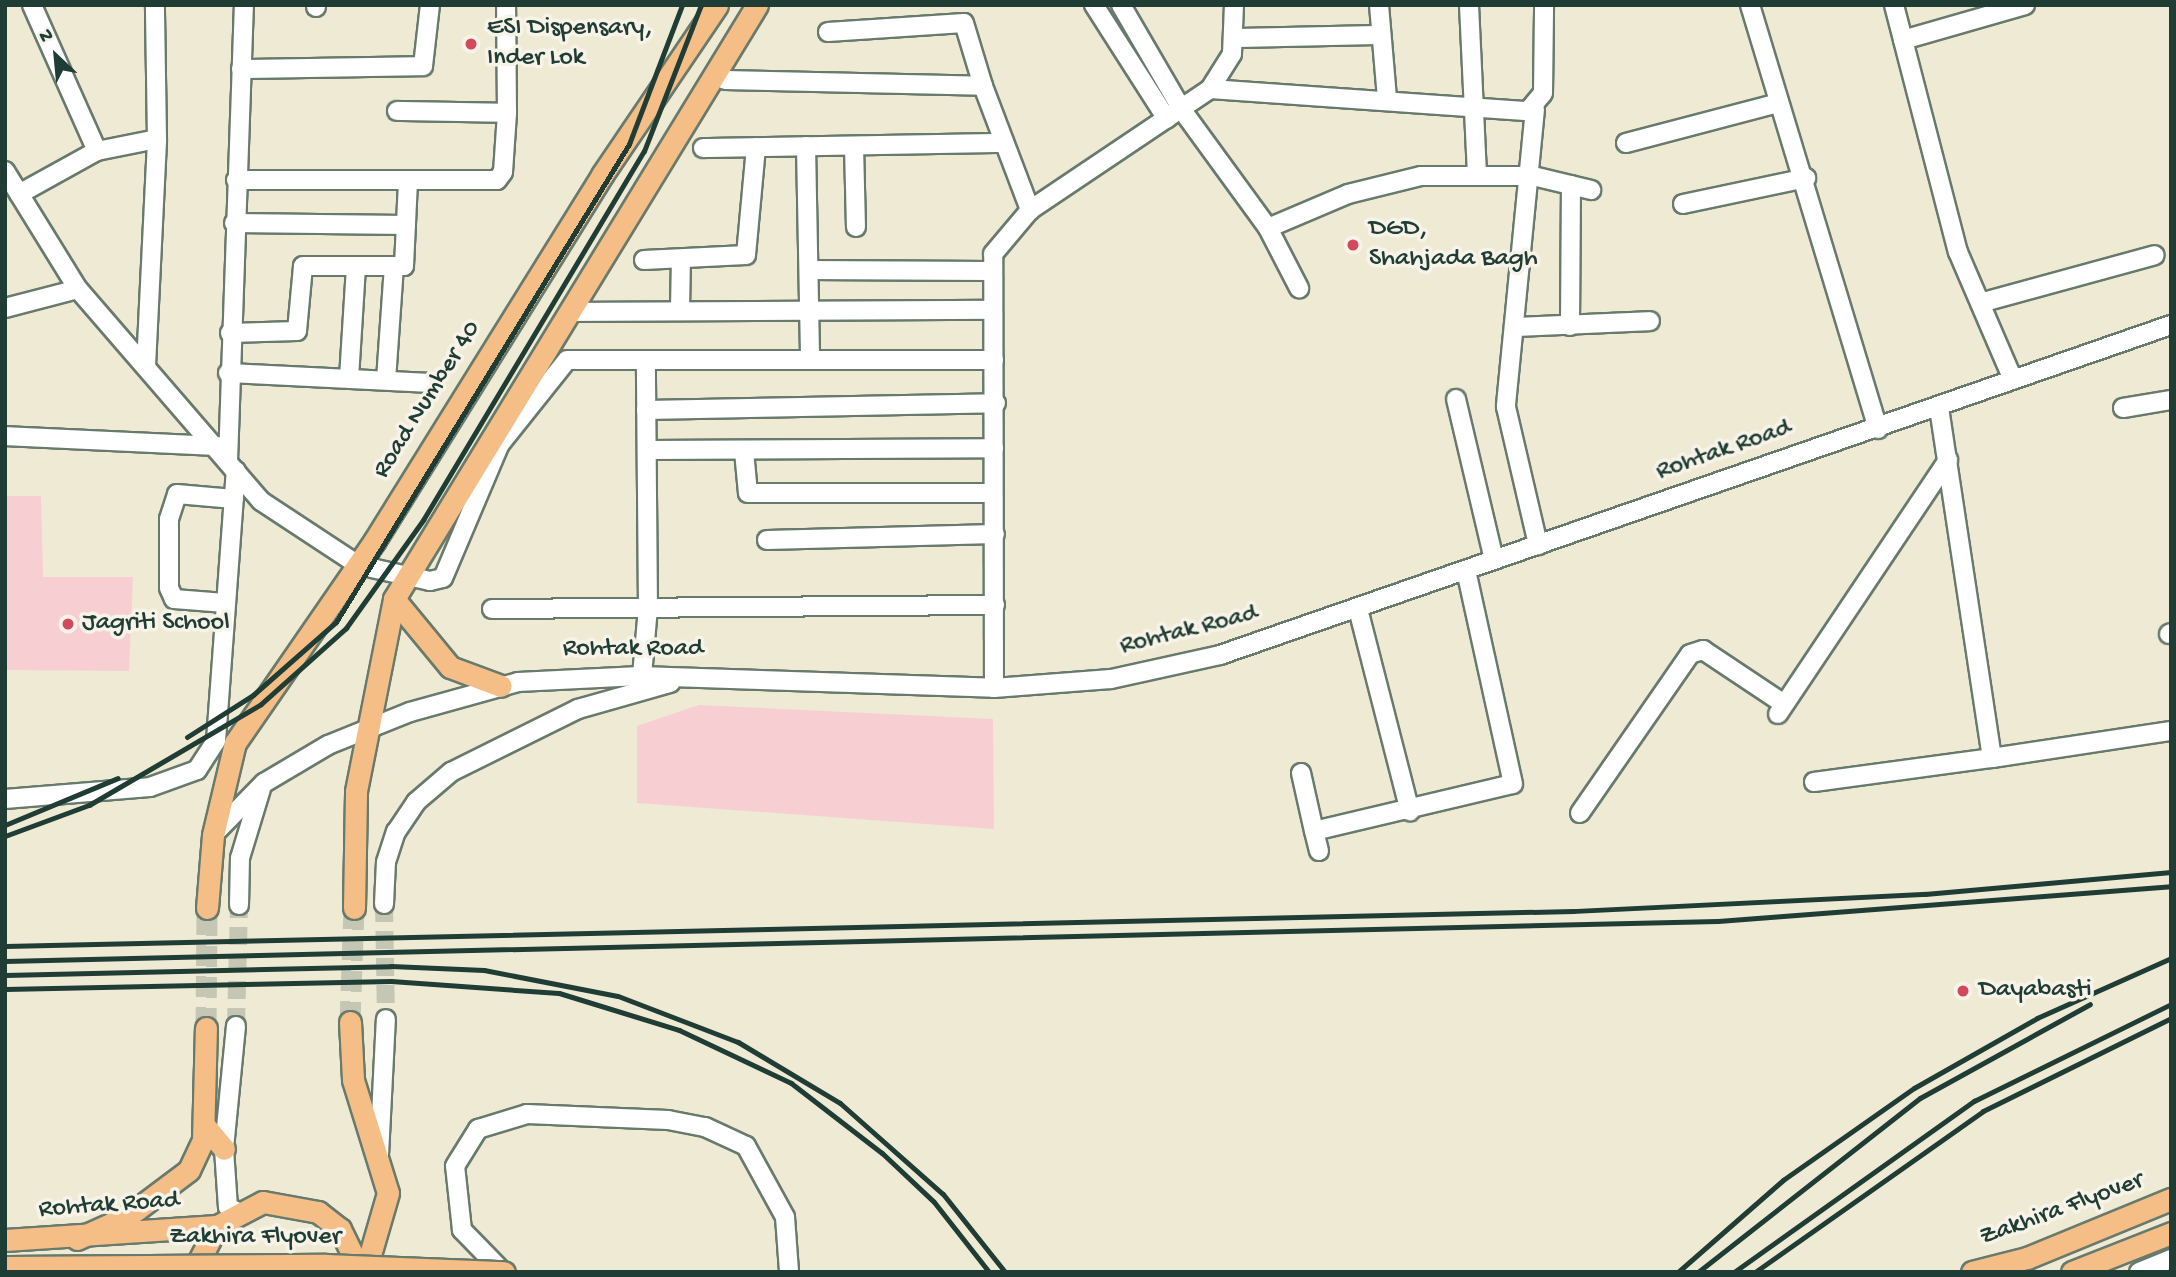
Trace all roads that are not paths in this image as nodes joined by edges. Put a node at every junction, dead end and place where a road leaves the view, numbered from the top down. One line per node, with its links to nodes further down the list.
1 (32, 5): 39 (street)
2 (155, 5): 32 (street)
3 (244, 5): 21 (street)
4 (430, 5): 21 (street)
5 (506, 5): 30 (street)
6 (717, 5): 103 (main road, Road Number 40)
7 (757, 5): 69 (main road)
8 (1094, 5): 31 (street)
9 (1121, 5): 31 (street)
10 (1234, 5): 19 (street)
11 (1379, 5): 18 (street)
12 (1469, 5): 27 (street)
13 (1544, 5): 28 (street)
14 (1750, 5): 26 (street)
15 (1894, 5): 20 (street)
16 (2025, 5): 20 (street)
17 (828, 32): 23 (street)
18 (1380, 36): 19 (street); 25 (street)
19 (1235, 38): 24 (street)
20 (1903, 40): 64 (street)
21 (241, 69): 44 (street)
22 (725, 80): 23 (street)
23 (983, 86): 33 (street)
24 (1210, 89): 25 (street); 31 (street)
25 (1387, 99): 27 (street)
26 (1779, 103): 34 (street); 43 (street)
27 (1477, 108): 28 (street); 41 (street)
28 (1535, 109): 42 (street)
29 (397, 111): 30 (street)
30 (507, 113): 45 (street)
31 (1175, 115): 50 (street); 54 (street)
32 (157, 139): 39 (street); 78 (street)
33 (1001, 143): 37 (street); 50 (street)
34 (1626, 143)
35 (756, 146): 36 (street); 38 (street); 56 (street)
36 (806, 146): 37 (street); 60 (street)
37 (854, 146): 53 (street)
38 (703, 148)
39 (97, 151): 48 (street)
40 (5, 171): 48 (street)
41 (1477, 173): 42 (street); 54 (street)
42 (1532, 176): 46 (street); 73 (street)
43 (1806, 178): 49 (street); 90 (street)
44 (236, 180): 45 (street); 51 (street)
45 (408, 181): 52 (street)
46 (1571, 185): 47 (street); 72 (street)
47 (1591, 190)
48 (19, 194): 63 (street)
49 (1683, 204)
50 (1030, 210): 61 (street)
51 (234, 223): 52 (street); 74 (street)
52 (406, 225): 59 (street)
53 (856, 227)
54 (1268, 228): 62 (street)
55 (2155, 255): 64 (street)
56 (681, 259): 57 (street); 67 (street)
57 (643, 260)
58 (356, 266): 59 (street); 74 (street); 80 (street)
59 (394, 266): 81 (street)
60 (809, 270): 61 (street); 65 (street)
61 (990, 271): 68 (street)
62 (1299, 288)
63 (78, 289): 66 (street); 78 (street)
64 (1980, 303): 82 (street)
65 (809, 307): 67 (street); 68 (street); 75 (street)
66 (5, 308)
67 (680, 309): 69 (street)
68 (989, 310): 76 (street)
69 (571, 312): 105 (main road)
70 (1650, 321): 72 (street)
71 (2171, 325): 82 (street, Rohtak Road)
72 (1570, 326): 73 (street)
73 (1514, 327): 101 (street)
74 (230, 333): 79 (street)
75 (810, 356): 76 (street); 77 (street)
76 (994, 360): 86 (street)
77 (646, 363): 89 (street); 105 (street)
78 (146, 366): 95 (street)
79 (228, 373): 80 (street); 95 (street)
80 (349, 378): 81 (street)
81 (386, 380): 83 (street)
82 (2013, 380): 87 (street, Rohtak Road)
83 (432, 383)
84 (1456, 398): 102 (street)
85 (2171, 400): 88 (street)
86 (996, 403): 89 (street); 92 (street)
87 (1938, 407): 90 (street, Rohtak Road); 96 (street)
88 (2123, 408)
89 (646, 410): 93 (street)
90 (1878, 429): 101 (street, Rohtak Road)
91 (5, 436): 95 (street)
92 (994, 448): 94 (street); 97 (street)
93 (648, 450): 94 (street); 109 (street)
94 (744, 451): 97 (street)
95 (228, 459): 98 (street); 103 (street)
96 (1948, 460): 118 (street); 124 (street)
97 (993, 493): 99 (street)
98 (234, 499): 107 (street); 107 (street)
99 (995, 534): 100 (street); 108 (street)
100 (767, 540)
101 (1538, 545): 102 (street, Rohtak Road)
102 (1494, 560): 104 (street, Rohtak Road)
103 (358, 565): 105 (street); 126 (main road, Road Number 40)
104 (1466, 570): 111 (street, Rohtak Road); 123 (street)
105 (406, 578): 106 (main road)
106 (394, 599): 114 (main road); 116 (main road)
107 (225, 603): 122 (street)
108 (995, 605): 109 (street); 115 (street)
109 (648, 608): 110 (street); 112 (street)
110 (492, 609)
111 (1358, 609): 115 (street, Rohtak Road); 123 (street)
112 (642, 676): 113 (street, Rohtak Road); 114 (street, Rohtak Road)
113 (694, 677): 115 (street, Rohtak Road); 128 (street)
114 (500, 686): 116 (street, Rohtak Road)
115 (994, 688)
116 (367, 727): 121 (street, Rohtak Road); 131 (main road)
117 (2171, 731): 118 (street)
118 (1992, 758): 120 (street)
119 (1301, 773): 125 (street)
120 (1814, 782)
121 (264, 783): 126 (street, Rohtak Road); 129 (street)
122 (5, 799)
123 (1410, 811): 125 (street)
124 (1580, 813)
125 (1314, 831): 127 (street)
126 (213, 835): 130 (main road, Road Number 40)
127 (1319, 851)
128 (384, 904)
129 (239, 905)
130 (206, 908)
131 (354, 908)
132 (386, 1018): 138 (street)
133 (351, 1021): 138 (main road)
134 (236, 1026): 137 (street)
135 (206, 1028): 136 (main road)
136 (204, 1125): 137 (main road); 143 (main road)
137 (224, 1149): 140 (street)
138 (379, 1156): 149 (main road)
139 (2171, 1199): 151 (main road, Zakhira Flyover)
140 (236, 1211): 141 (main road); 149 (main road)
141 (217, 1226): 143 (main road, Rohtak Road); 148 (main road)
142 (2171, 1233): 152 (main road)
143 (77, 1239): 144 (main road, Rohtak Road)
144 (5, 1240)
145 (2171, 1259): 153 (street)
146 (5, 1267): 150 (main road, Zakhira Flyover, bridge)
147 (789, 1271): 150 (street)
148 (193, 1272)
149 (363, 1272)
150 (504, 1272)
151 (1972, 1272)
152 (2072, 1272)
153 (2139, 1272)

